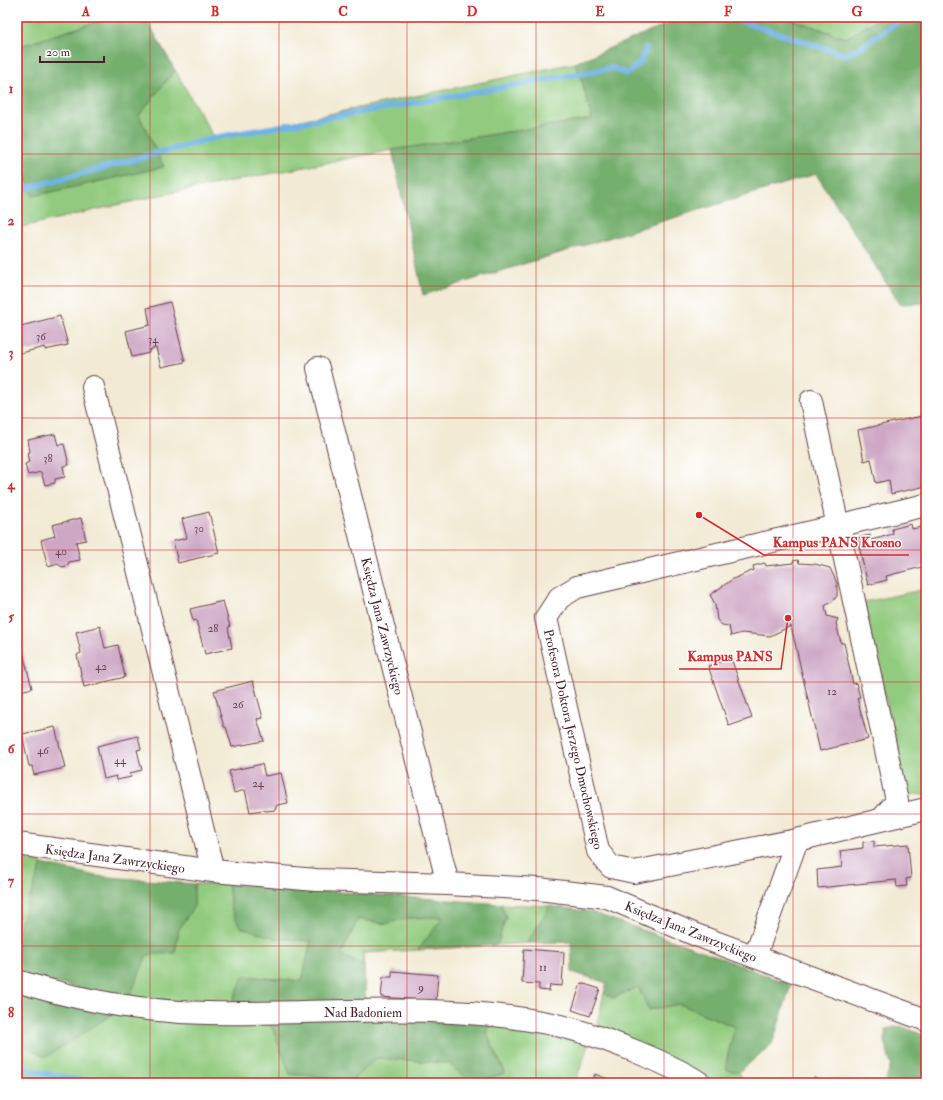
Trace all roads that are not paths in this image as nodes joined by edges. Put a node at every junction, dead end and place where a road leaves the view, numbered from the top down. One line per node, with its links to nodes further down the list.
1 (318, 368): 11 (street, Księdza Jana Zawrzyckiego)
2 (93, 387): 10 (street)
3 (812, 401): 5 (street)
4 (926, 504): 5 (street, Profesora Doktora Jerzego Dmochowskiego)
5 (838, 525): 7 (street); 8 (street, Profesora Doktora Jerzego Dmochowskiego)
6 (926, 809): 7 (street, Profesora Doktora Jerzego Dmochowskiego)
7 (882, 819): 8 (street, Profesora Doktora Jerzego Dmochowskiego)
8 (797, 840): 12 (street)
9 (17, 844): 10 (street, Księdza Jana Zawrzyckiego)
10 (213, 871): 11 (street, Księdza Jana Zawrzyckiego)
11 (448, 884): 12 (street, Księdza Jana Zawrzyckiego)
12 (755, 956): 14 (street, Księdza Jana Zawrzyckiego)
13 (17, 981): 15 (street, Nad Badoniem)
14 (926, 1020)
15 (700, 1083)

